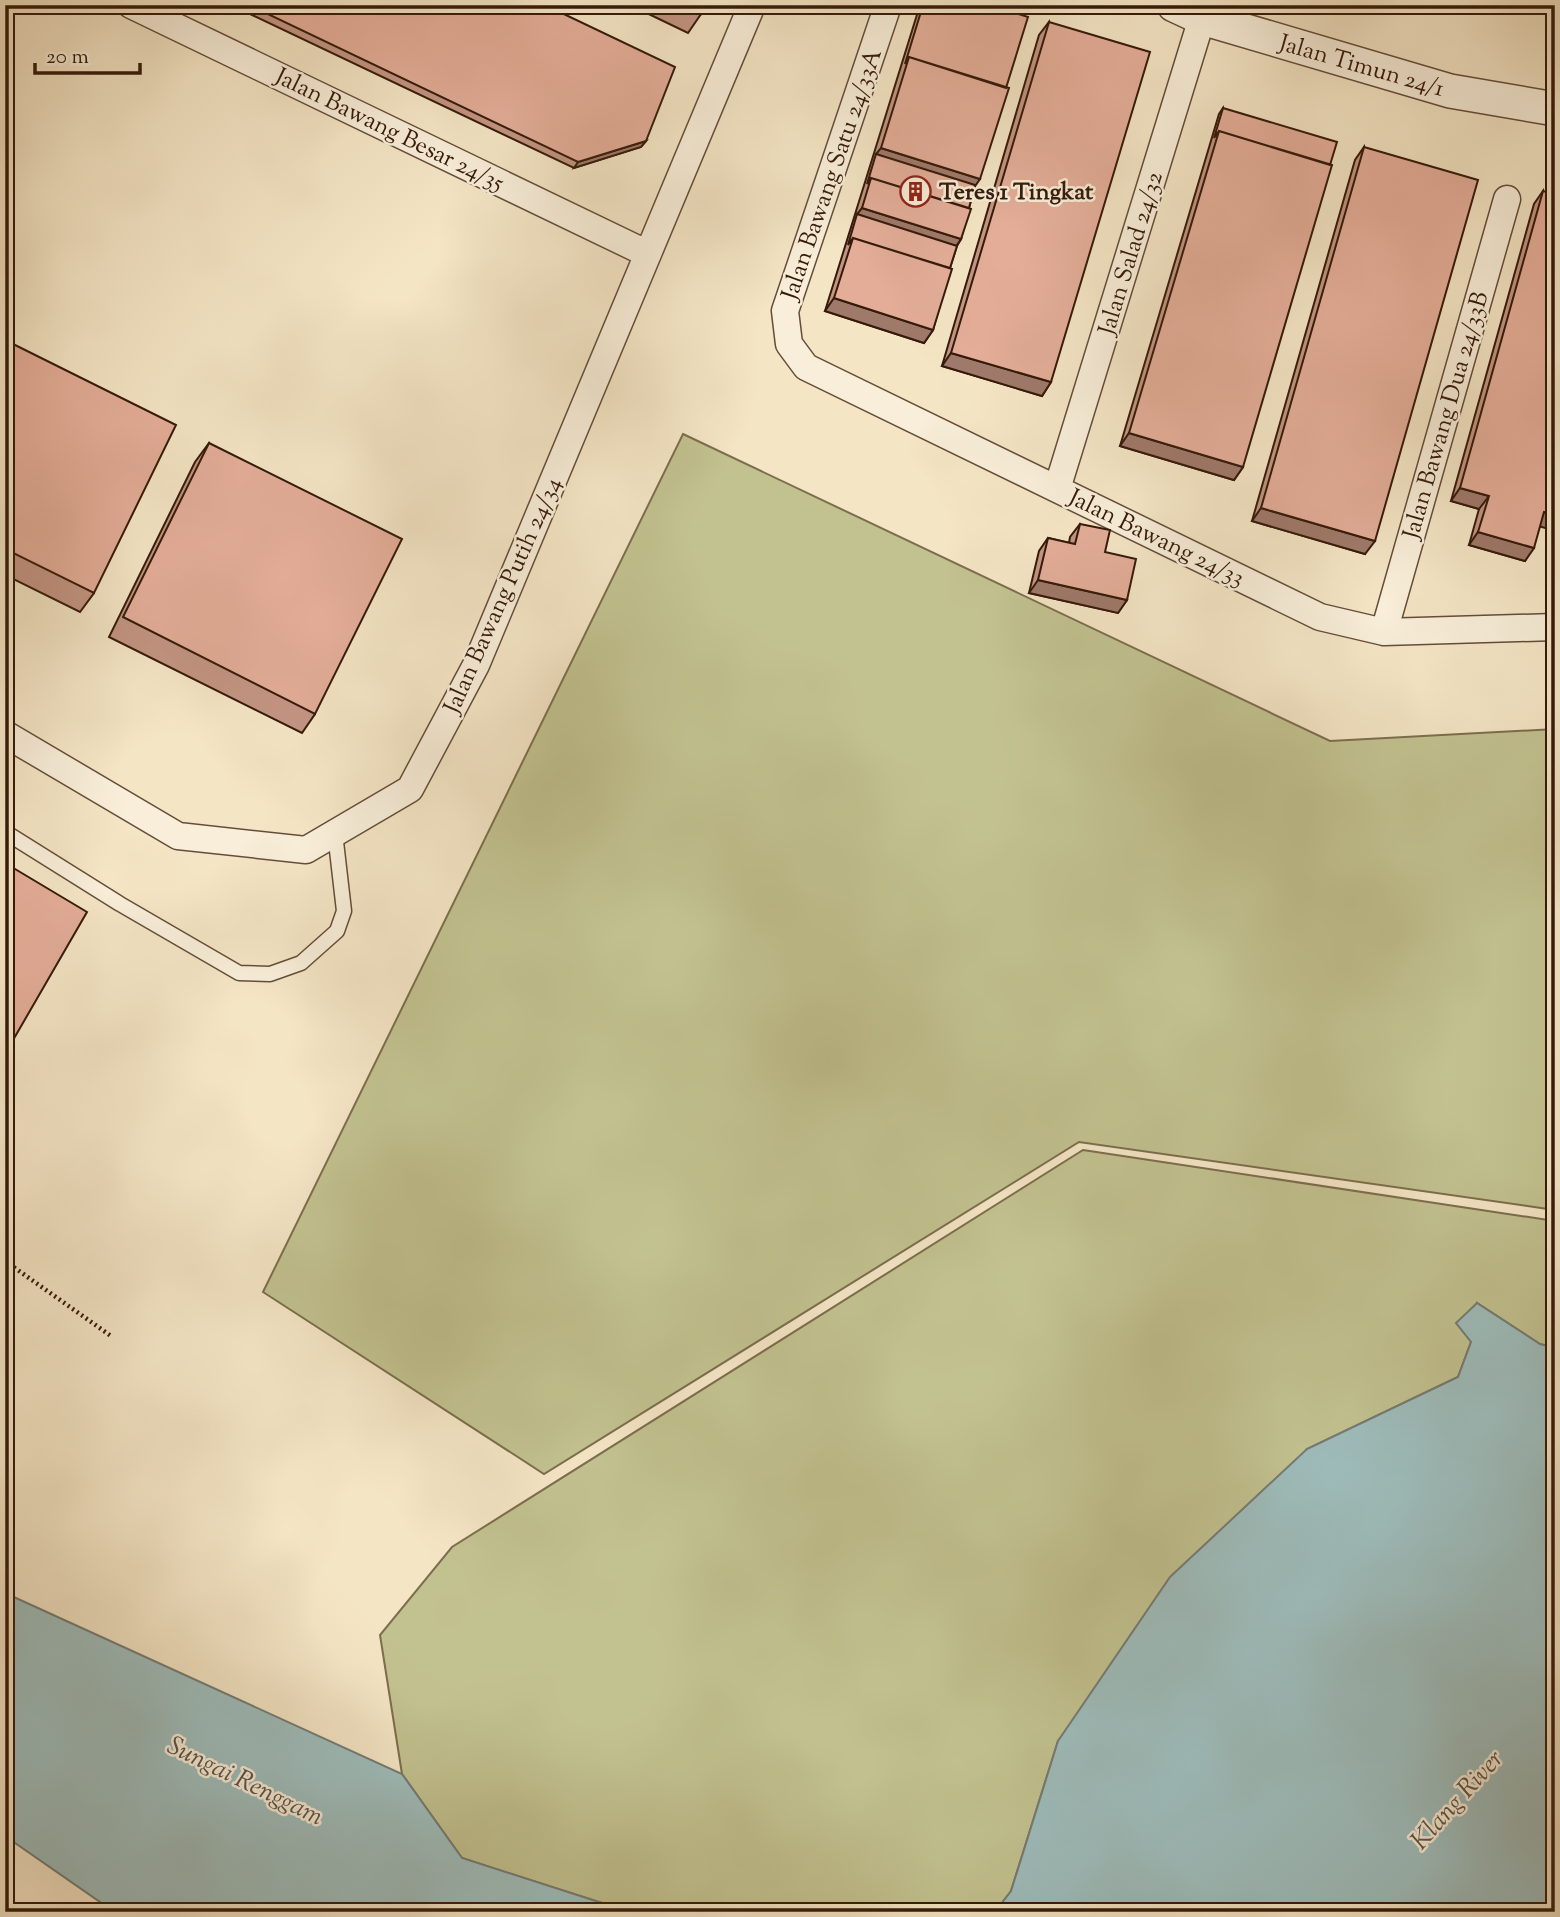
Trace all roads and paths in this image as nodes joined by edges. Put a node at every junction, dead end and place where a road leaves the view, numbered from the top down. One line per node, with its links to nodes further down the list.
1 (131, 5): 7 (street, Jalan Bawang Besar 24/35)
2 (752, 5): 7 (street, Jalan Bawang Putih 24/34)
3 (888, 5): 8 (street, Jalan Bawang Satu 24/33A)
4 (1188, 12): 5 (street, Jalan Timun 24/1); 9 (street, Jalan Salad 24/32)
5 (1555, 109)
6 (1507, 199): 11 (street, Jalan Bawang Dua 24/33B)
7 (648, 254): 14 (street, Jalan Bawang Putih 24/34)
8 (789, 344): 9 (street, Jalan Bawang 24/33)
9 (1058, 489): 11 (street, Jalan Bawang 24/33)
10 (1555, 628): 11 (street, Jalan Bawang 24/33)
11 (1384, 632)
12 (5, 734): 14 (street, Jalan Bawang Putih 24/34)
13 (5, 832): 14 (lane)
14 (335, 833)
15 (5, 1261): 16 (path)
16 (111, 1336)

